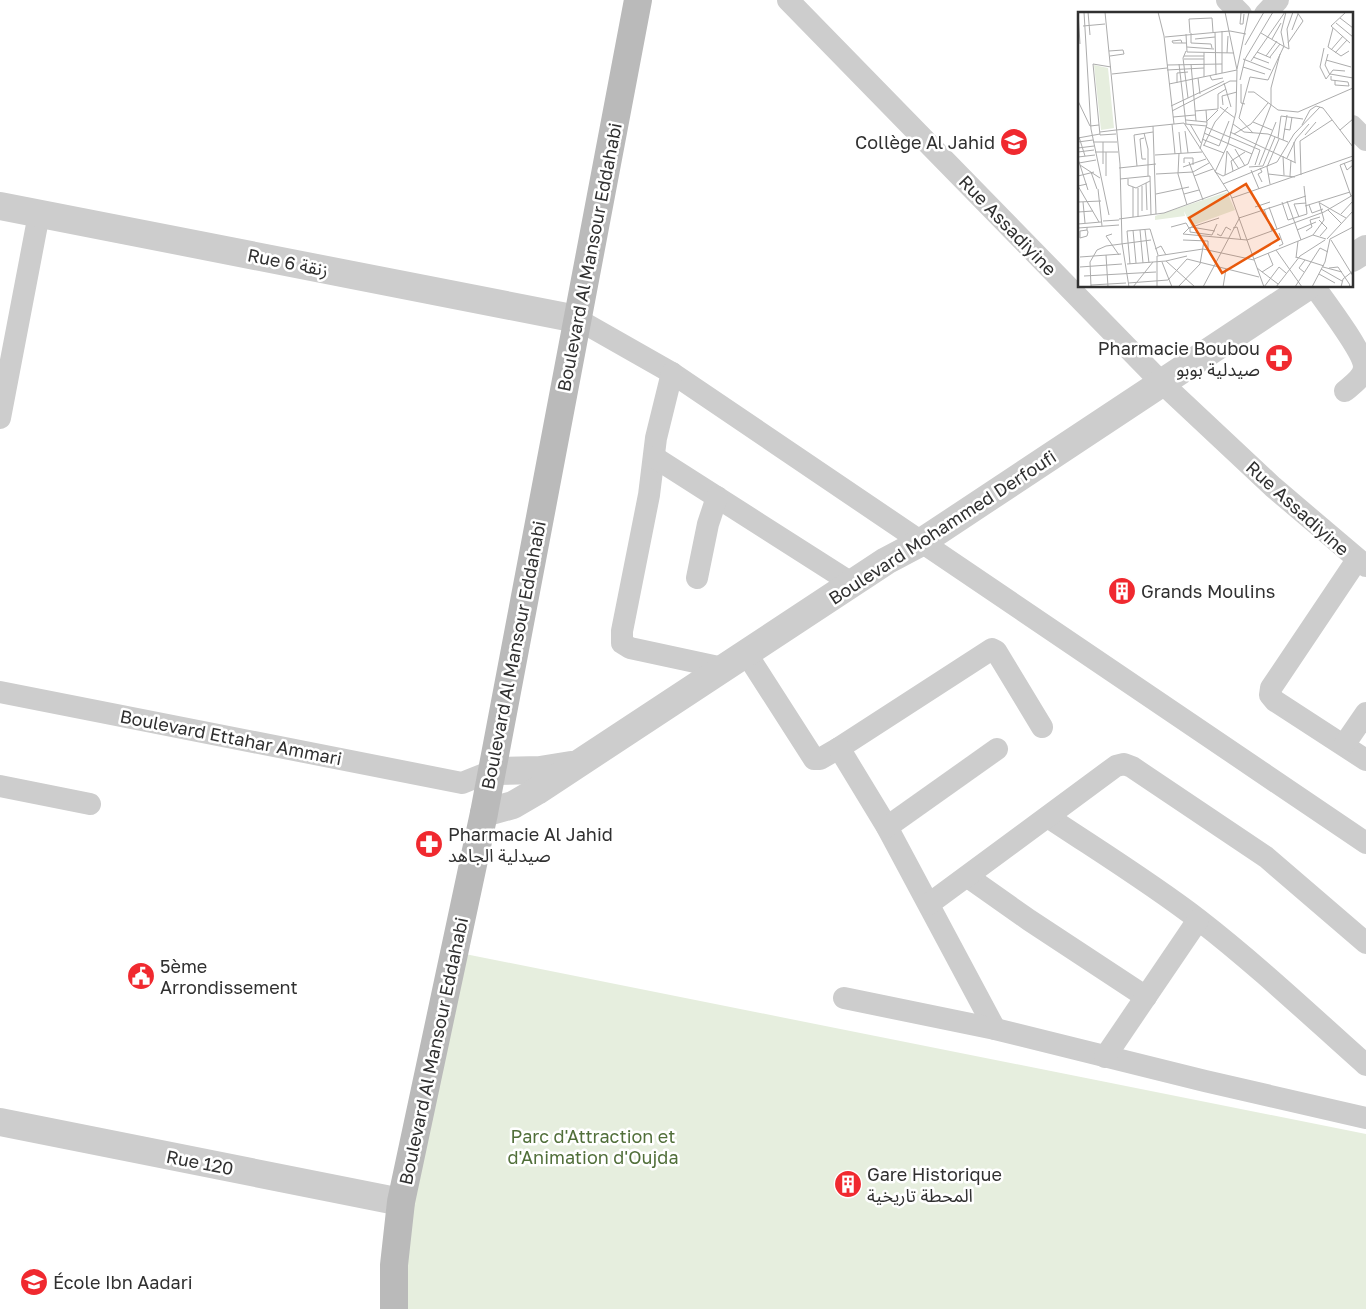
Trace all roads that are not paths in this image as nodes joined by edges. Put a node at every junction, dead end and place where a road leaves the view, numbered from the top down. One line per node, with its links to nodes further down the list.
1 (638, 0): 15 (main road, Boulevard Al Mansour Eddahabi)
2 (788, 0): 17 (street, Rue Assadiyine)
3 (1227, 0): 5 (street)
4 (1278, 0): 6 (street)
5 (1239, 12)
6 (1268, 12)
7 (1354, 128): 8 (street)
8 (1366, 140)
9 (0, 206): 10 (street, Rue 6 زنقة)
10 (39, 214): 15 (street, Rue 6 زنقة); 19 (street)
11 (1366, 249): 12 (street)
12 (1354, 257)
13 (1305, 288): 17 (street, Boulevard Mohammed Derfoufi)
14 (1315, 288): 18 (street)
15 (577, 319): 16 (street); 36 (main road, Boulevard Al Mansour Eddahabi)
16 (672, 373): 20 (street); 22 (street)
17 (1162, 383): 22 (street, Boulevard Mohammed Derfoufi); 23 (street, Rue Assadiyine)
18 (1345, 391)
19 (0, 418)
20 (654, 457): 21 (street); 27 (street)
21 (717, 497): 24 (street); 25 (street)
22 (920, 543): 25 (street, Boulevard Mohammed Derfoufi); 43 (street)
23 (1362, 563): 31 (street)
24 (697, 578)
25 (853, 584): 26 (street, Boulevard Mohammed Derfoufi)
26 (746, 652): 27 (street, Boulevard Mohammed Derfoufi); 32 (street)
27 (723, 668): 35 (street, Boulevard Mohammed Derfoufi)
28 (0, 692): 37 (street, Boulevard Ettahar Ammari)
29 (1366, 712): 31 (street)
30 (1042, 727): 32 (street)
31 (1344, 745): 34 (street)
32 (839, 748): 42 (street)
33 (997, 749): 42 (street)
34 (1366, 760)
35 (574, 764): 36 (street, Boulevard Mohammed Derfoufi); 40 (street, Boulevard Mohammed Derfoufi)
36 (492, 771): 37 (street); 40 (main road, Boulevard Al Mansour Eddahabi)
37 (462, 782): 40 (street)
38 (0, 786): 39 (street)
39 (90, 804)
40 (484, 813): 55 (main road, Boulevard Al Mansour Eddahabi)
41 (1048, 817): 44 (street); 46 (street); 47 (street)
42 (887, 828): 45 (street)
43 (1366, 843)
44 (968, 877): 45 (street); 48 (street)
45 (929, 904): 50 (street)
46 (1198, 920): 48 (street); 52 (street)
47 (1366, 943)
48 (1146, 996): 51 (street)
49 (844, 998): 50 (street)
50 (995, 1028): 51 (street)
51 (1105, 1057): 53 (street)
52 (1366, 1065)
53 (1366, 1118)
54 (0, 1122): 55 (street, Rue 120)
55 (401, 1202): 56 (main road, Boulevard Al Mansour Eddahabi)
56 (394, 1309)

